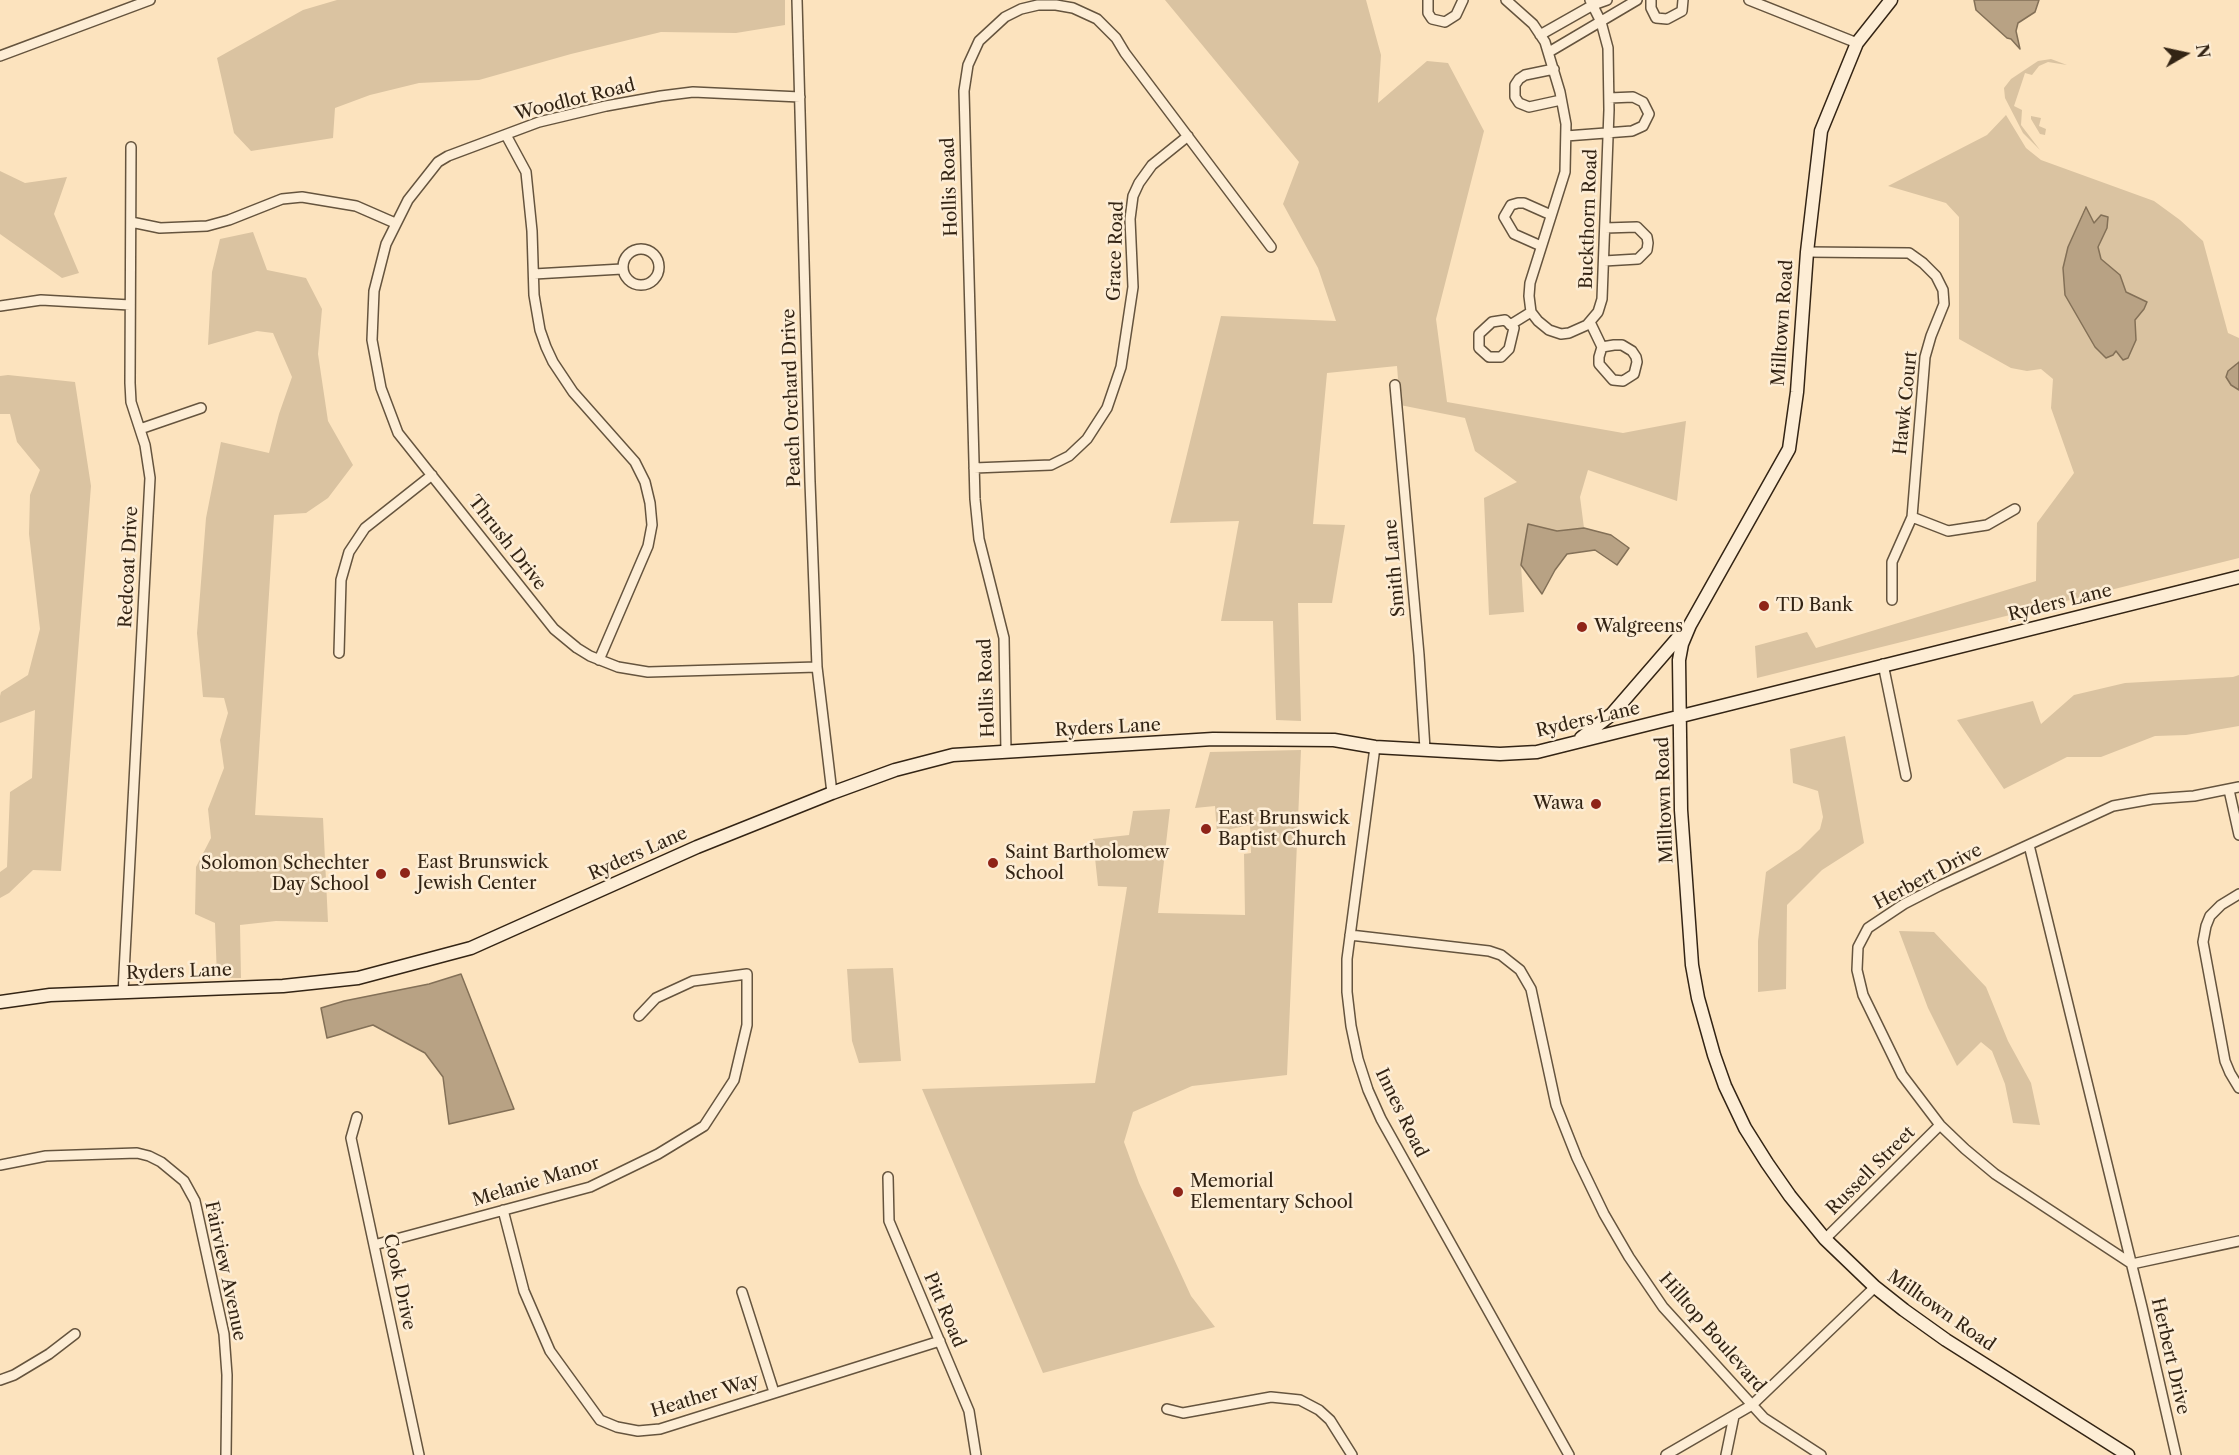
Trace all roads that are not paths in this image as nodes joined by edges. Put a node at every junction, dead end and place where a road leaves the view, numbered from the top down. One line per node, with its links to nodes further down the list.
1 (150, 0): 17 (street)
2 (797, 0): 19 (street, Peach Orchard Drive)
3 (1428, 0): 4 (street)
4 (1463, 0)
5 (1506, 0): 14 (street, Buckthorn Road)
6 (1606, 0): 12 (street)
7 (1637, 0): 13 (street)
8 (1651, 0): 9 (street)
9 (1683, 0)
10 (1749, 0): 15 (street)
11 (1891, 0): 15 (main road, Milltown Road)
12 (1591, 2): 13 (street, Buckthorn Road); 14 (street)
13 (1601, 22): 16 (street); 20 (street, Buckthorn Road)
14 (1540, 35): 16 (street, Buckthorn Road)
15 (1857, 43): 33 (main road, Milltown Road)
16 (1549, 52): 18 (street, Buckthorn Road)
17 (0, 56)
18 (1554, 69): 21 (street, Buckthorn Road); 21 (street)
19 (800, 97): 23 (street, Woodlot Road); 56 (street, Peach Orchard Drive)
20 (1609, 98): 22 (street, Buckthorn Road); 22 (street)
21 (1561, 100): 25 (street, Buckthorn Road)
22 (1609, 133): 25 (street); 30 (street, Buckthorn Road)
23 (506, 135): 29 (street, Woodlot Road); 36 (street)
24 (1188, 136): 32 (street, Hollis Road); 46 (street, Grace Road); 46 (street, Hollis Road)
25 (1566, 136): 27 (street, Buckthorn Road)
26 (131, 147): 28 (street, Redcoat Drive)
27 (1551, 214): 31 (street, Buckthorn Road); 31 (street)
28 (131, 222): 29 (street); 37 (street, Redcoat Drive)
29 (395, 223): 47 (street, Thrush Drive)
30 (1605, 228): 34 (street, Buckthorn Road); 34 (street)
31 (1541, 246): 39 (street, Buckthorn Road)
32 (1271, 247)
33 (1807, 252): 49 (street, Hawk Court); 52 (main road, Milltown Road)
34 (1604, 261): 40 (street, Buckthorn Road)
35 (622, 269): 35 (street); 36 (street)
36 (534, 274): 54 (street)
37 (130, 305): 38 (street); 45 (street, Redcoat Drive)
38 (0, 306)
39 (1532, 312): 40 (street); 41 (street)
40 (1590, 322): 42 (street)
41 (1510, 325): 41 (street)
42 (1602, 347): 42 (street)
43 (1395, 385): 60 (street, Smith Lane)
44 (201, 408): 45 (street)
45 (140, 429): 69 (street, Redcoat Drive)
46 (974, 468): 61 (street, Hollis Road)
47 (432, 475): 53 (street); 54 (street, Thrush Drive)
48 (2015, 509): 49 (street)
49 (1912, 517): 51 (street, Hawk Court)
50 (2239, 577): 55 (main road, Ryders Lane)
51 (1892, 600)
52 (1690, 625): 57 (main road, Milltown Road); 58 (main road)
53 (339, 653)
54 (600, 660): 56 (street, Thrush Drive)
55 (1883, 664): 57 (main road, Ryders Lane); 62 (street)
56 (818, 667): 64 (street, Peach Orchard Drive)
57 (1680, 718): 58 (main road, Ryders Lane); 78 (main road, Milltown Road)
58 (1578, 741): 60 (main road, Ryders Lane)
59 (1375, 747): 60 (main road, Ryders Lane); 61 (main road, Ryders Lane); 68 (street, Innes Road)
60 (1425, 749)
61 (1006, 752): 64 (main road, Ryders Lane)
62 (1906, 776)
63 (2234, 788): 65 (street); 66 (street)
64 (832, 793): 69 (main road, Ryders Lane)
65 (2239, 835)
66 (2029, 845): 74 (street, Herbert Drive); 81 (street, Herbert Drive)
67 (2239, 894): 72 (street)
68 (1350, 935): 88 (street, Hilltop Boulevard); 95 (street, Innes Road)
69 (123, 992): 70 (main road, Ryders Lane)
70 (0, 1002)
71 (639, 1016): 77 (street, Melanie Manor)
72 (2239, 1088)
73 (357, 1117): 80 (street, Cook Drive)
74 (1940, 1125): 78 (street, Russell Street); 81 (street, Herbert Drive)
75 (0, 1165): 91 (street, Fairview Avenue)
76 (888, 1177): 85 (street, Pitt Road)
77 (503, 1210): 80 (street, Melanie Manor); 87 (street, Heather Way)
78 (1825, 1239): 82 (main road, Milltown Road)
79 (2239, 1241): 81 (street)
80 (374, 1245): 92 (street, Cook Drive)
81 (2132, 1264): 100 (street, Herbert Drive)
82 (1875, 1287): 88 (street); 99 (main road, Milltown Road)
83 (742, 1292): 87 (street)
84 (75, 1334): 86 (street)
85 (940, 1341): 87 (street, Heather Way); 93 (street, Pitt Road)
86 (0, 1380)
87 (774, 1392)
88 (1752, 1405): 90 (street); 98 (street, Hilltop Boulevard)
89 (1167, 1409): 94 (street)
90 (1734, 1416): 96 (street); 97 (street)
91 (226, 1455)
92 (419, 1455)
93 (976, 1455)
94 (1352, 1455)
95 (1569, 1455)
96 (1666, 1455)
97 (1726, 1455)
98 (1821, 1455)
99 (2128, 1455)
100 (2176, 1455)

